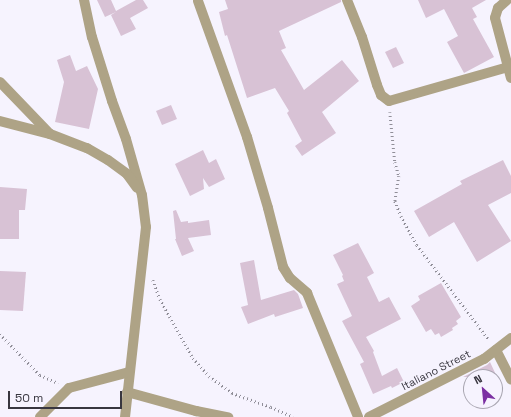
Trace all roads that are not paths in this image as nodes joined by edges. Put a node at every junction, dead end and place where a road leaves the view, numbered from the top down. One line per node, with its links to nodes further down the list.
1 (84, 0): 10 (street)
2 (347, 0): 5 (street)
3 (507, 0): 5 (street)
4 (198, 1): 19 (street)
5 (508, 67): 6 (street)
6 (511, 78)
7 (0, 82): 9 (street)
8 (0, 121): 9 (street)
9 (50, 134): 10 (street)
10 (142, 195): 13 (street)
11 (511, 338): 12 (street, Italiano Street)
12 (496, 350): 14 (street); 20 (street, Italiano Street)
13 (129, 372): 15 (street); 16 (street)
14 (511, 378)
15 (127, 392): 17 (street); 18 (street)
16 (40, 417)
17 (125, 417)
18 (228, 417)
19 (358, 417)
20 (370, 417)

